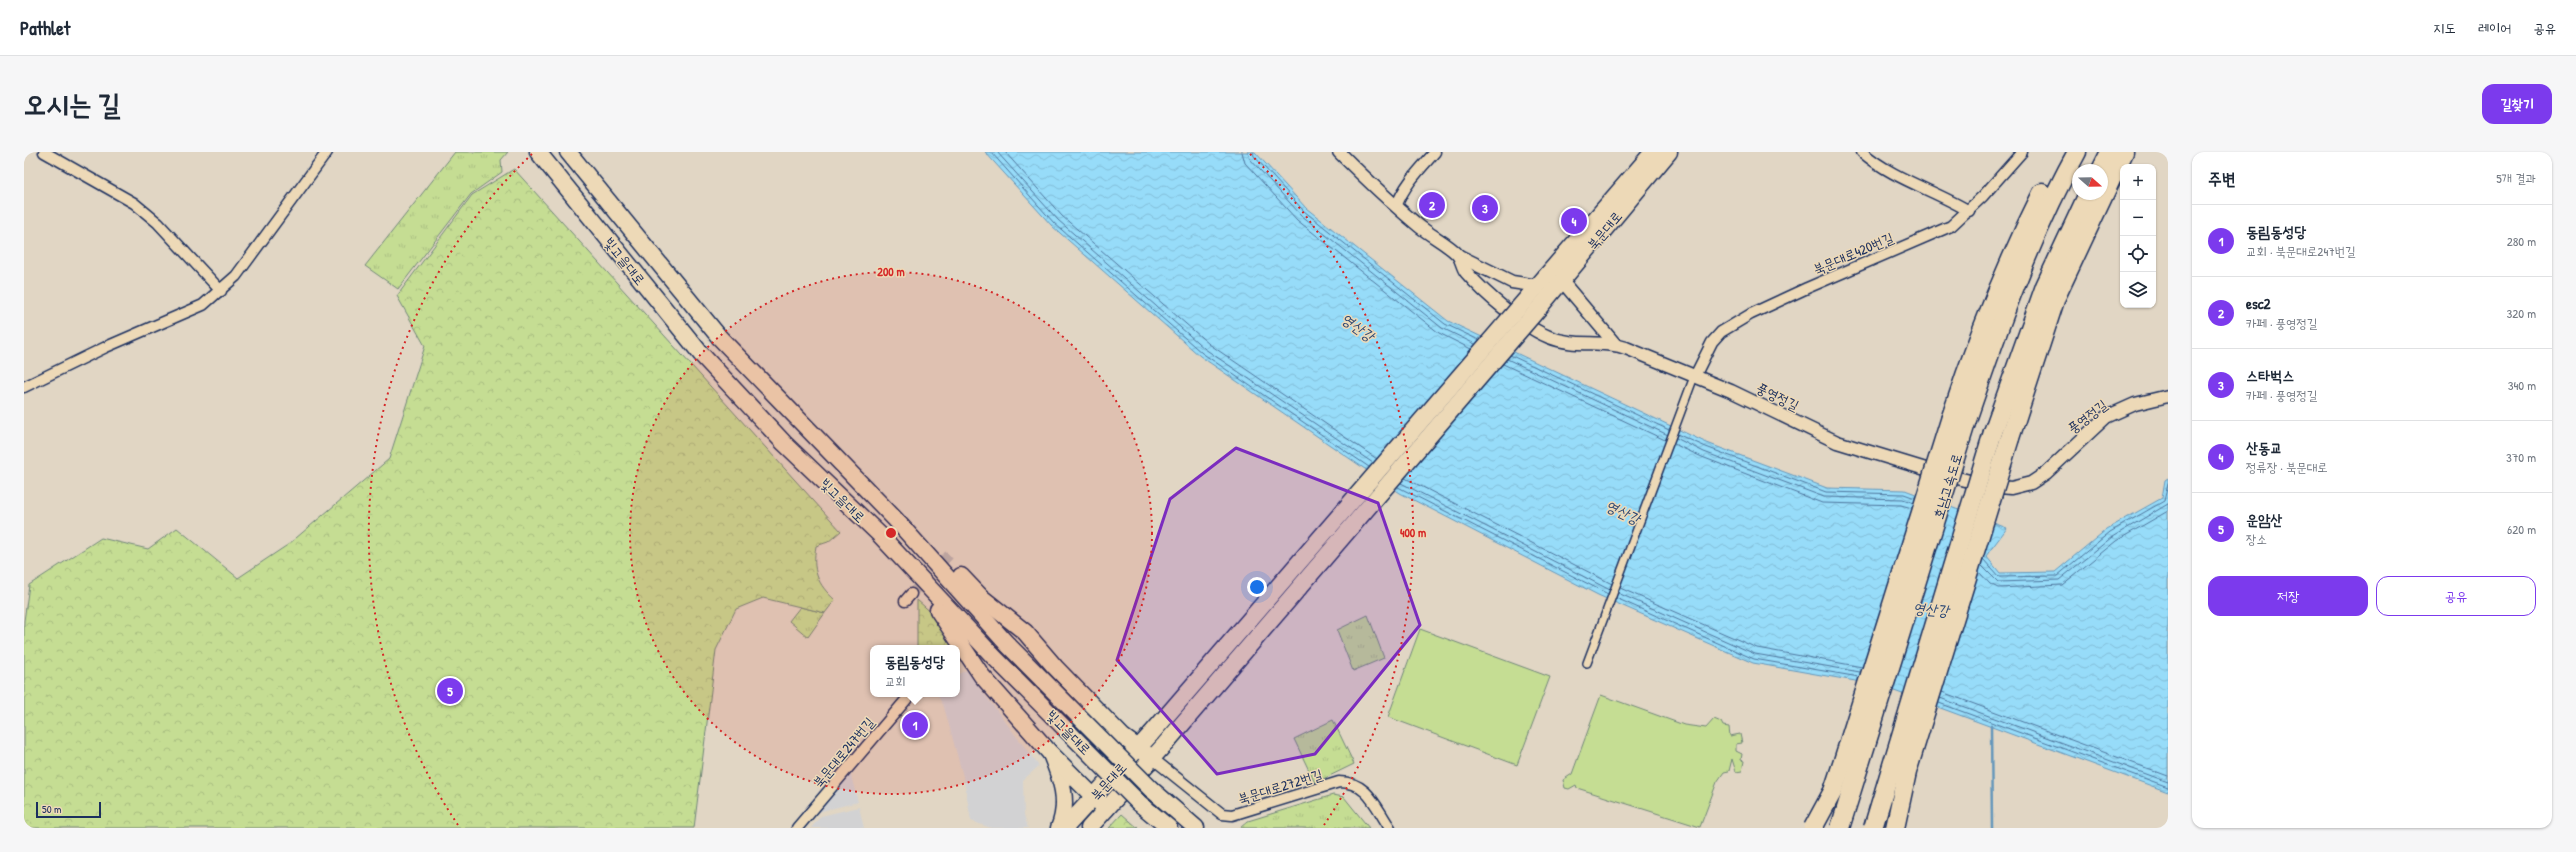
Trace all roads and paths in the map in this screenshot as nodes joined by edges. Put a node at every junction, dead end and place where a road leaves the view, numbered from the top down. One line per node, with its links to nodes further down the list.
1 (44, 152): 23 (street)
2 (327, 152): 23 (street)
3 (538, 152): 32 (main road, 빛고을대로)
4 (568, 152): 17 (main road, 빛고을대로)
5 (576, 152): 17 (main road)
6 (1339, 152): 19 (street, 풍영정길)
7 (1435, 152): 19 (street)
8 (1653, 152): 24 (main road, 북문대로)
9 (1669, 152): 22 (main road, 북문대로)
10 (1862, 152): 20 (street)
11 (2022, 152): 20 (street, 북문대로420번길)
12 (2066, 152): 29 (highway)
13 (2077, 152): 29 (highway, 호남고속도로)
14 (2110, 152): 16 (highway)
15 (2124, 152): 30 (highway)
16 (2104, 164)
17 (588, 174): 31 (main road, 빛고을대로)
18 (2085, 200): 30 (highway, 호남고속도로)
19 (1396, 207): 21 (street, 풍영정길)
20 (1969, 211): 26 (street, 북문대로420번길)
21 (1459, 256): 24 (street); 25 (street, 풍영정길)
22 (1561, 280): 24 (main road, 북문대로); 25 (street)
23 (221, 291): 27 (street)
24 (1535, 297): 35 (main road, 북문대로, bridge); 37 (main road, 북문대로, bridge)
25 (1615, 344): 26 (street, 풍영정길)
26 (1694, 379): 28 (street, 풍영정길); 33 (street)
27 (24, 387)
28 (2168, 396)
29 (1958, 420): 47 (highway, bridge); 48 (highway, 호남고속도로, bridge)
30 (2002, 435): 49 (highway, 호남고속도로, bridge); 50 (highway, bridge)
31 (895, 519): 35 (main road); 45 (main road, 빛고을대로, bridge)
32 (880, 534): 36 (main road); 44 (main road, 빛고을대로, bridge)
33 (1587, 663)
34 (908, 697): 40 (street, 북문대로247번길)
35 (1138, 747): 37 (main road); 38 (main road, 북문대로)
36 (1051, 754): 38 (main road); 41 (main road)
37 (1152, 758): 39 (main road, 북문대로); 46 (street, 북문대로272번길)
38 (1094, 797): 39 (main road); 42 (main road, 북문대로)
39 (1106, 809): 43 (main road, 북문대로)
40 (797, 828)
41 (1059, 828)
42 (1065, 828)
43 (1089, 828)
44 (1169, 828)
45 (1196, 828)
46 (1390, 828)
47 (1813, 828)
48 (1840, 828)
49 (1873, 828)
50 (1895, 828)

